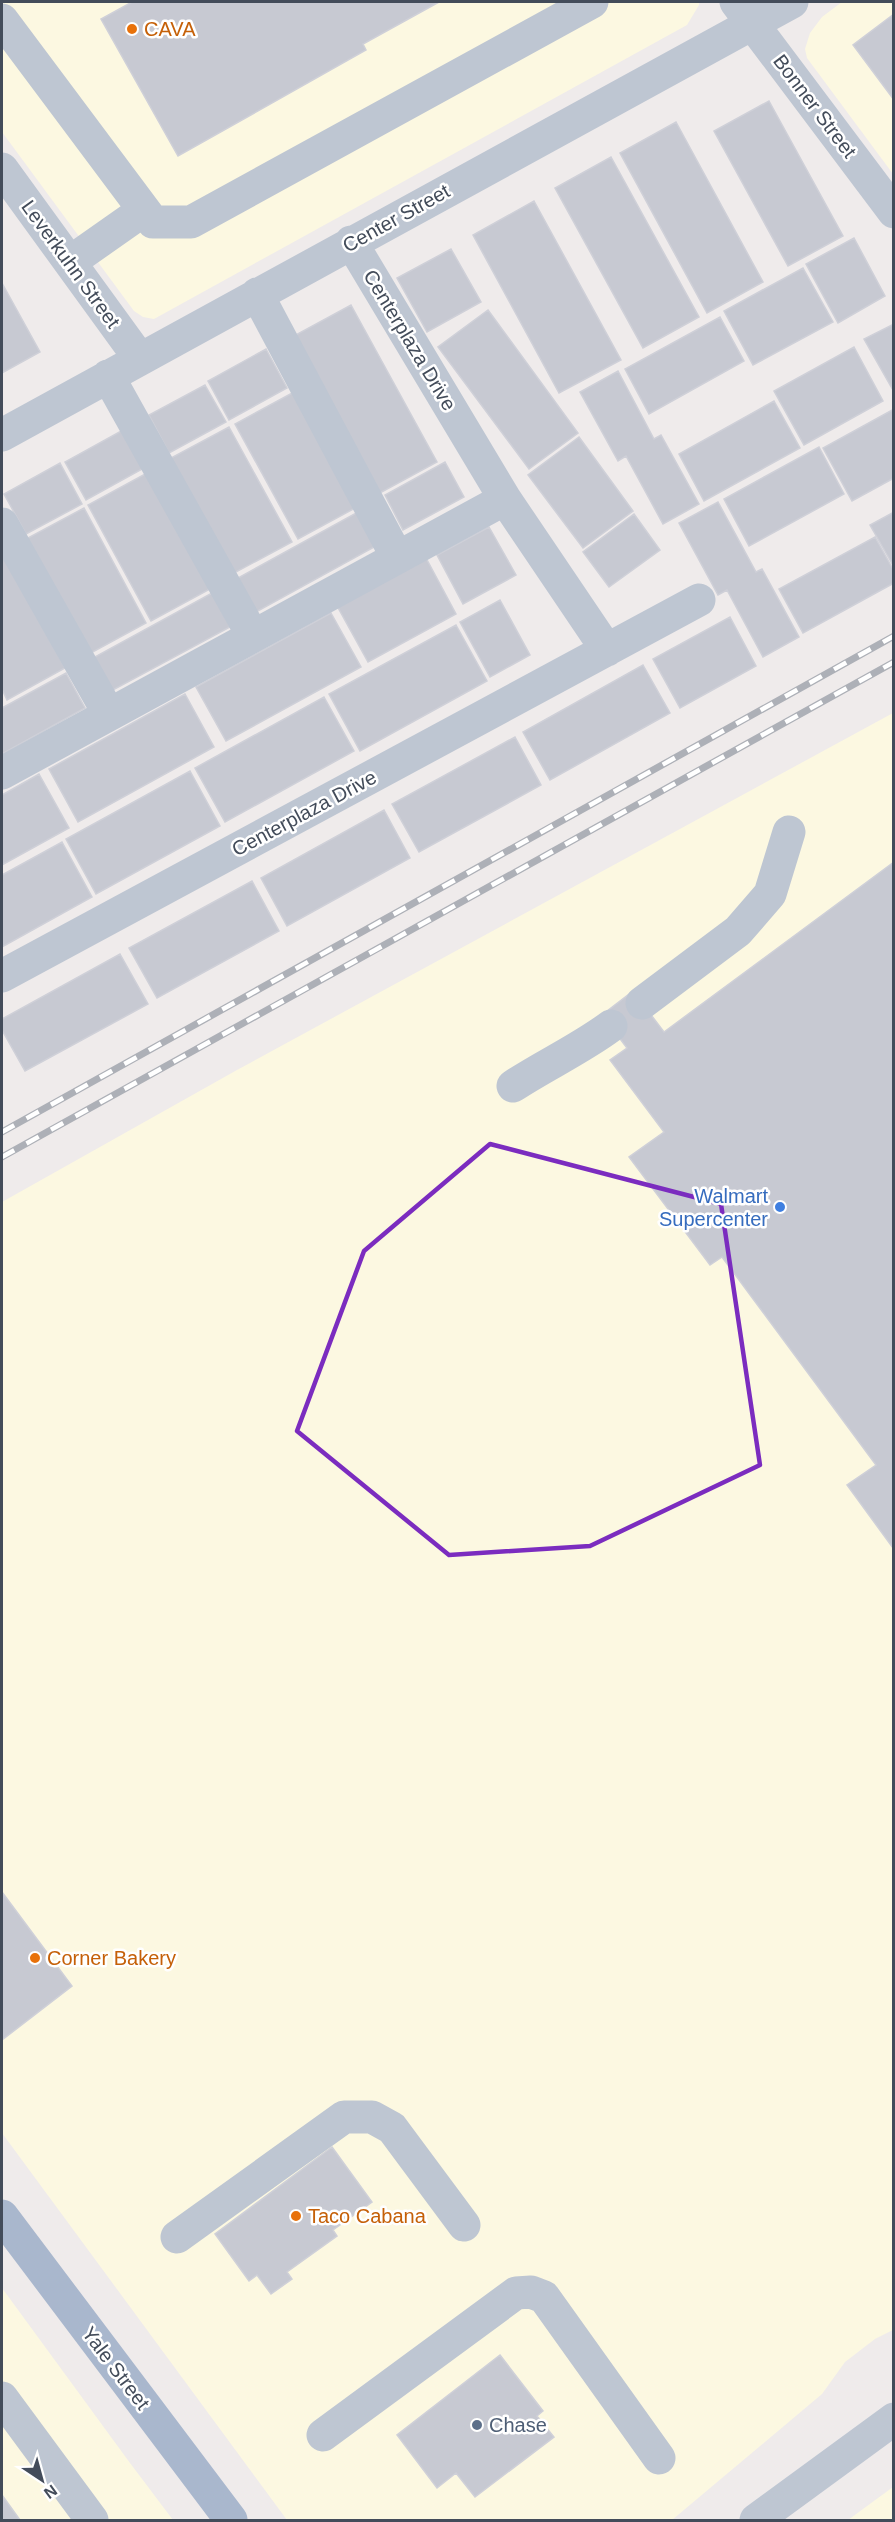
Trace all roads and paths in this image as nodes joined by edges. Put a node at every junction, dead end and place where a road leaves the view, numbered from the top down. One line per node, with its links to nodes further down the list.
1 (592, 2): 6 (street)
2 (792, 2): 3 (street, Center Street)
3 (744, 12): 7 (street, Bonner Street); 8 (street, Center Street)
4 (5, 32): 6 (street)
5 (2, 169): 9 (street, Leverkuhn Street)
6 (144, 210): 9 (street)
7 (894, 212)
8 (351, 242): 10 (street, Center Street); 14 (street, Centerplaza Drive)
9 (70, 262): 11 (street, Leverkuhn Street)
10 (257, 294): 11 (street, Center Street); 16 (street)
11 (140, 359): 12 (street, Center Street)
12 (108, 375): 13 (street, Center Street); 18 (street)
13 (2, 435)
14 (505, 499): 16 (street); 19 (street, Centerplaza Drive)
15 (2, 524): 20 (street)
16 (397, 557): 18 (street)
17 (699, 600): 19 (street, Centerplaza Drive)
18 (253, 636): 20 (street)
19 (607, 650): 23 (street, Centerplaza Drive)
20 (109, 714): 21 (street)
21 (2, 773)
22 (789, 832): 24 (street)
23 (2, 976)
24 (642, 1003)
25 (611, 1026): 26 (street)
26 (513, 1086)
27 (2, 2216): 35 (main road, Yale Street)
28 (464, 2225): 29 (street)
29 (177, 2237)
30 (2, 2398): 34 (street)
31 (894, 2419): 36 (street)
32 (323, 2435): 33 (street)
33 (660, 2458)
34 (92, 2520)
35 (231, 2520)
36 (756, 2520)

